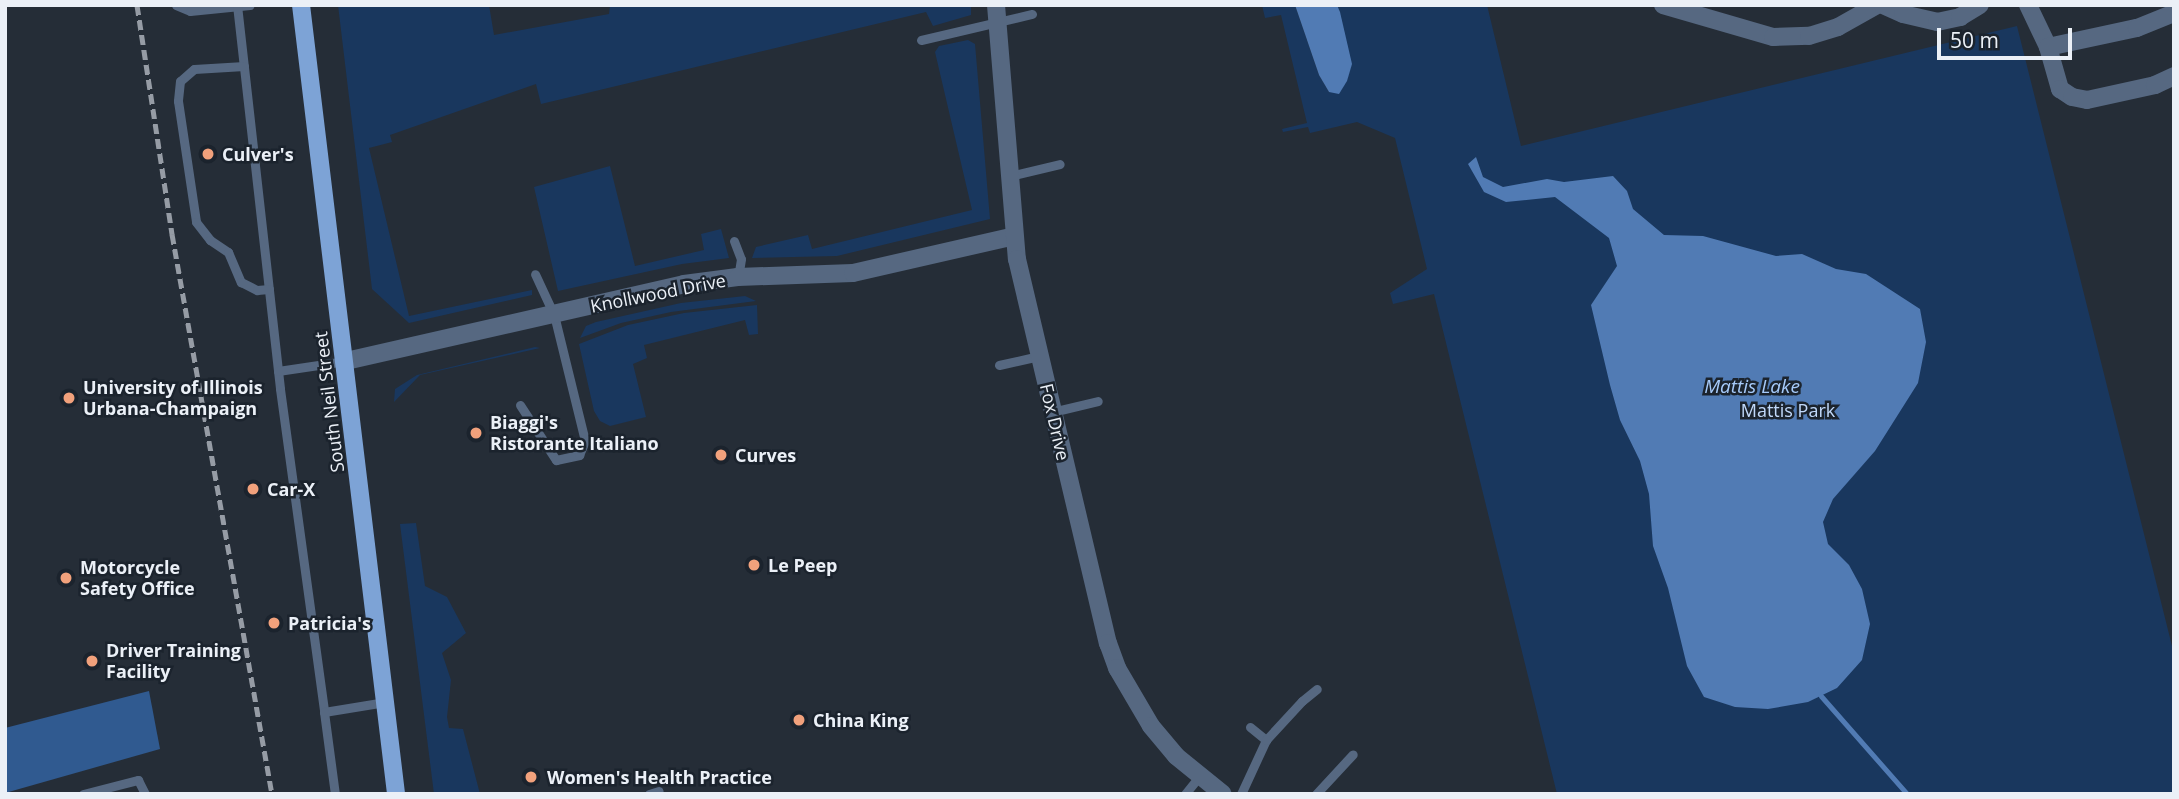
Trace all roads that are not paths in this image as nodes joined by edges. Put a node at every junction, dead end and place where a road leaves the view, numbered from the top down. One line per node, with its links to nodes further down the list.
1 (176, 5): 9 (lane)
2 (250, 5): 9 (lane)
3 (301, 5): 26 (main road, South Neil Street)
4 (1663, 5): 5 (street)
5 (1877, 5)
6 (1883, 5): 7 (street)
7 (1980, 5)
8 (2028, 5): 14 (street)
9 (237, 6): 15 (lane)
10 (997, 13): 12 (lane); 13 (lane); 18 (street, Fox Drive)
11 (2174, 13): 14 (street)
12 (1032, 14)
13 (921, 40)
14 (2048, 47): 16 (street)
15 (244, 66): 23 (lane); 23 (lane)
16 (2174, 76)
17 (1060, 164): 18 (lane)
18 (1010, 177): 19 (street, Fox Drive)
19 (1014, 236): 22 (street, Knollwood Drive); 25 (street, Fox Drive)
20 (734, 241): 22 (lane)
21 (535, 274): 24 (lane)
22 (738, 277): 24 (street, Knollwood Drive)
23 (269, 289): 28 (lane)
24 (554, 315): 26 (street, Knollwood Drive); 30 (lane)
25 (1039, 356): 27 (lane); 31 (street, Fox Drive)
26 (346, 361): 28 (lane); 33 (main road, South Neil Street)
27 (999, 365)
28 (278, 371): 34 (lane)
29 (1098, 401): 31 (lane)
30 (520, 405)
31 (1052, 412): 38 (street, Fox Drive)
32 (1317, 689): 36 (lane)
33 (385, 702): 34 (lane); 43 (main road, South Neil Street)
34 (324, 712): 42 (lane)
35 (1250, 727): 36 (lane)
36 (1266, 740): 47 (lane)
37 (1353, 754): 48 (lane)
38 (1199, 777): 45 (lane); 46 (street, Fox Drive)
39 (659, 791): 44 (lane)
40 (83, 794): 41 (lane)
41 (145, 794)
42 (335, 794)
43 (396, 794)
44 (649, 794)
45 (1185, 794)
46 (1223, 794)
47 (1241, 794)
48 (1316, 794)

